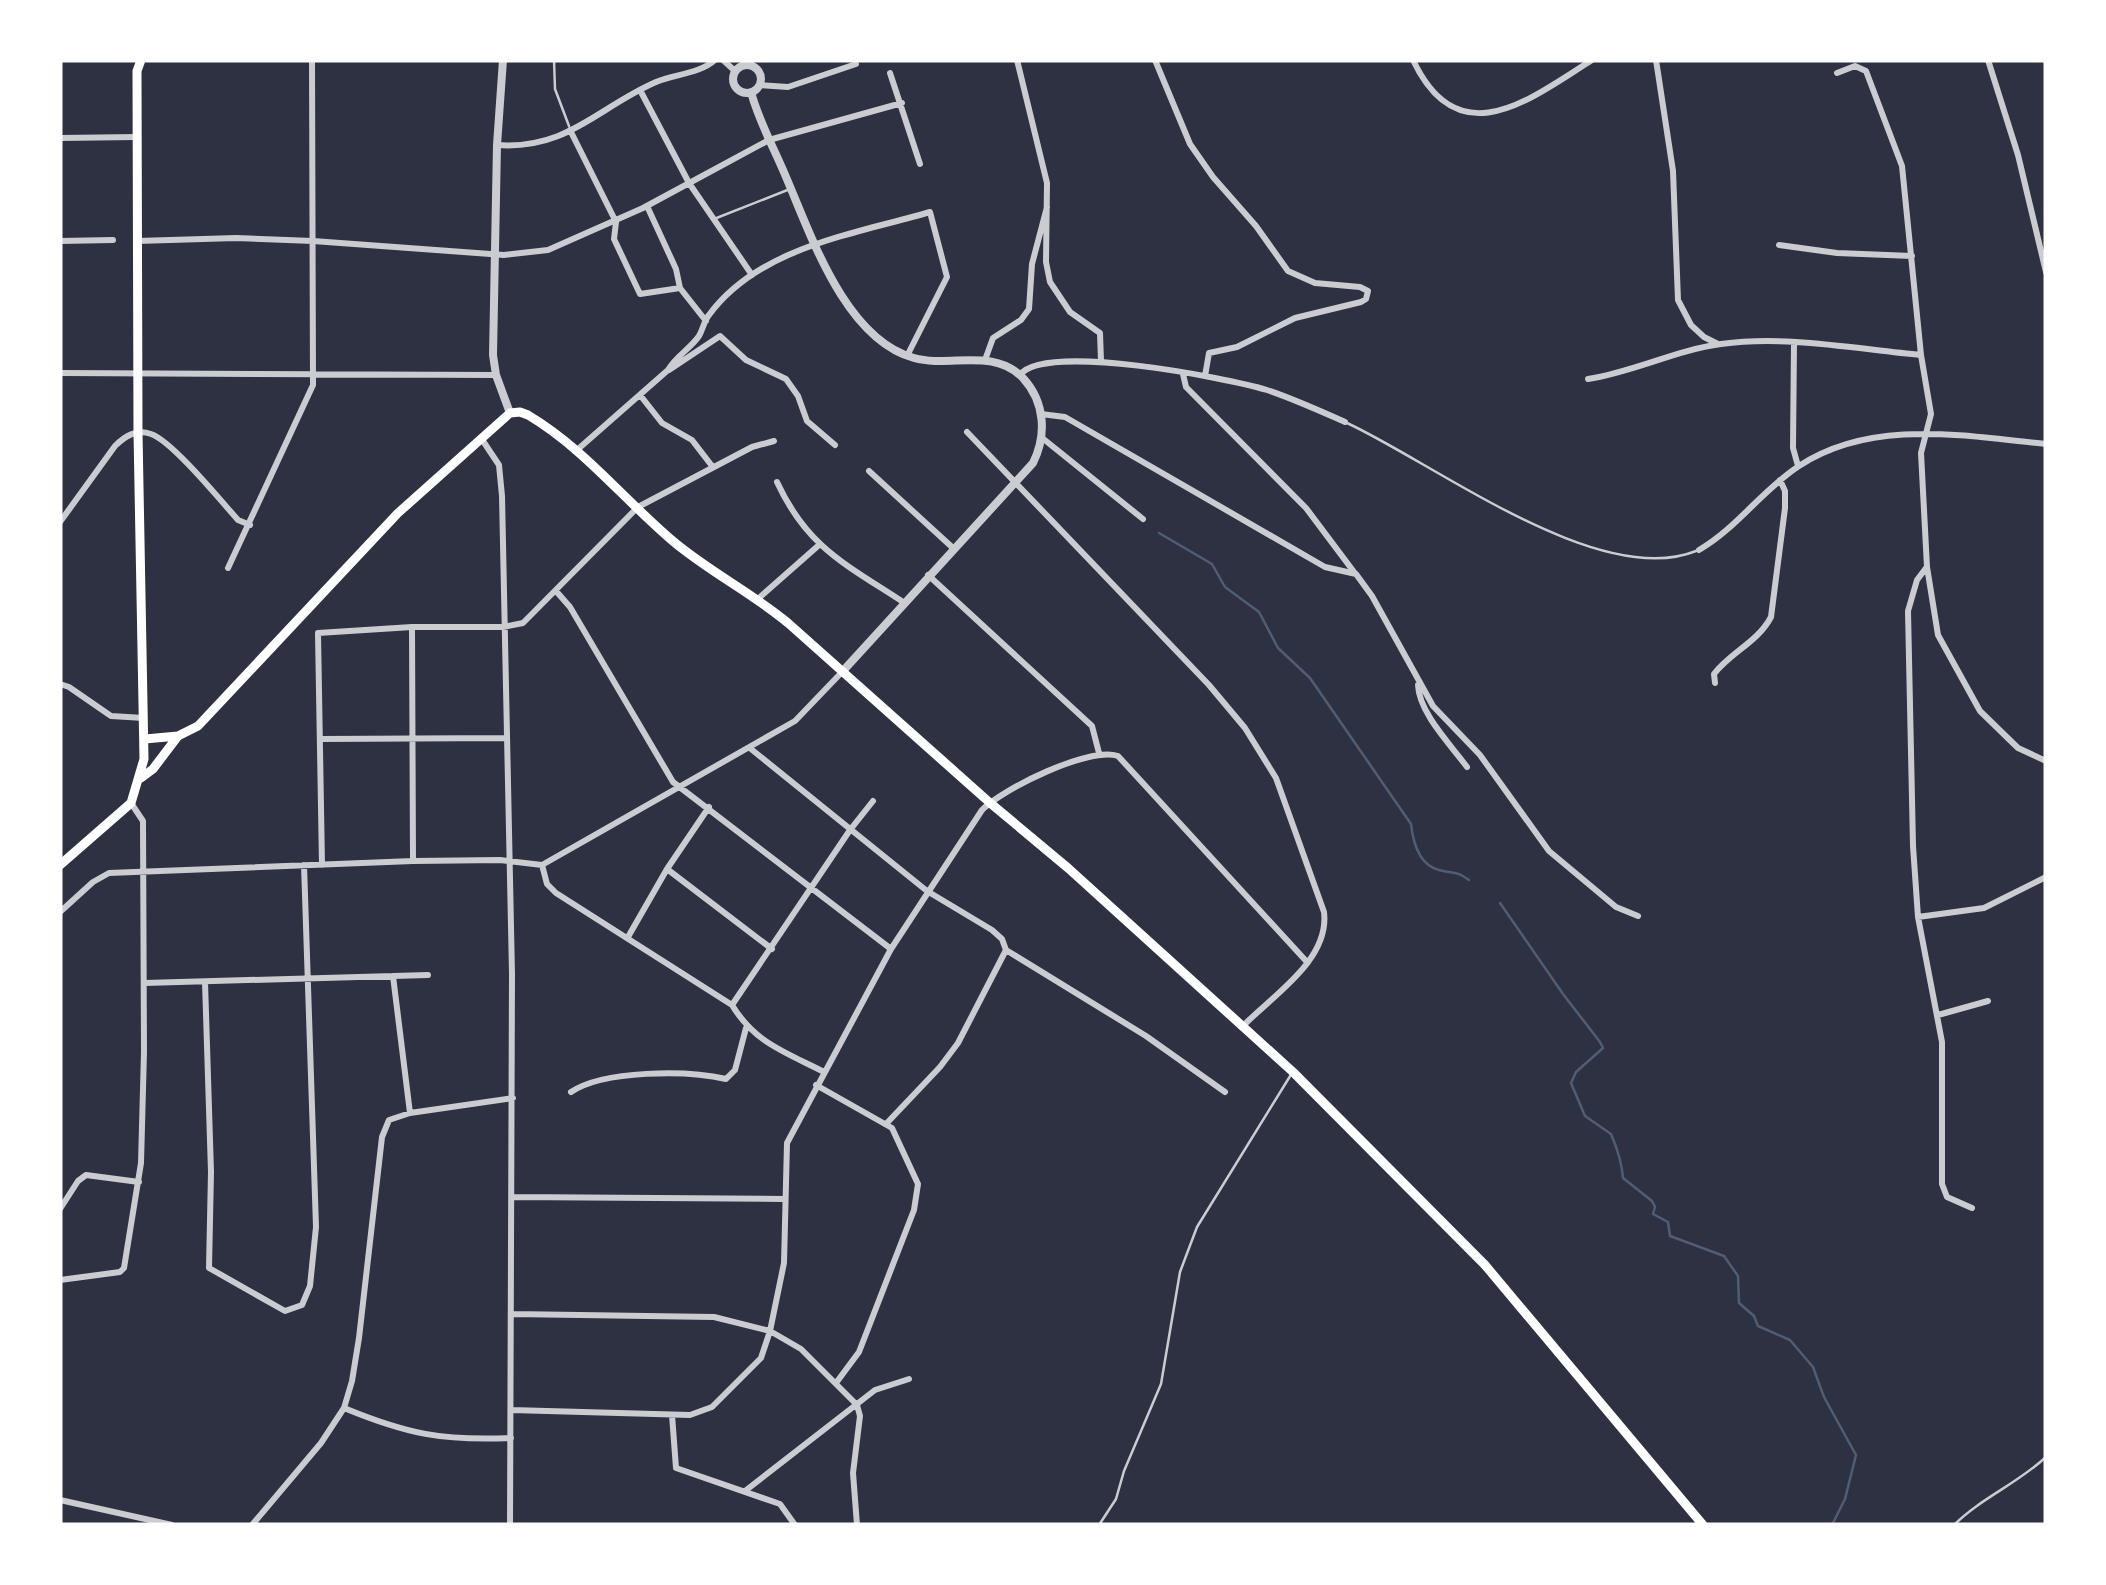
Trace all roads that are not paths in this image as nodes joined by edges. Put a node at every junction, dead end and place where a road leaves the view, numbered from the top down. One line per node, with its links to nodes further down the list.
1 (312, 60): 37 (street)
2 (504, 60): 26 (street)
3 (554, 60): 22 (lane)
4 (715, 60): 19 (street)
5 (723, 60): 15 (street)
6 (1017, 60): 30 (street)
7 (1155, 60): 59 (street)
8 (1413, 60): 9 (street)
9 (1592, 60)
10 (1656, 60): 47 (street)
11 (1988, 60): 42 (street)
12 (139, 61): 23 (main road)
13 (756, 63): 15 (street); 18 (street)
14 (856, 64): 18 (street)
15 (735, 72): 20 (street)
16 (890, 73): 21 (street)
17 (1838, 73): 41 (street)
18 (760, 85): 20 (street)
19 (640, 90): 22 (street); 28 (street)
20 (751, 92): 25 (street)
21 (902, 103): 25 (street); 27 (street)
22 (570, 130): 26 (street); 33 (street)
23 (136, 137): 24 (street); 35 (main road)
24 (60, 138)
25 (768, 140): 28 (street); 29 (street)
26 (497, 145): 40 (street)
27 (920, 164)
28 (689, 182): 31 (street); 32 (street)
29 (791, 189): 32 (lane); 39 (street)
30 (1049, 201): 50 (street); 51 (street)
31 (648, 206): 33 (street); 44 (street)
32 (713, 220): 43 (street)
33 (616, 222): 40 (street); 44 (street)
34 (113, 240): 36 (street)
35 (137, 240): 37 (street); 54 (main road)
36 (60, 241)
37 (313, 241): 40 (street); 55 (street)
38 (1778, 245): 41 (street)
39 (814, 246): 43 (street); 49 (street); 49 (street)
40 (494, 254): 57 (street)
41 (1912, 256): 48 (street)
42 (2046, 272)
43 (752, 275): 45 (street)
44 (680, 288): 45 (street)
45 (706, 321): 52 (street)
46 (1794, 343): 47 (street); 48 (street); 75 (street)
47 (1719, 344): 60 (street)
48 (1921, 355): 67 (street)
49 (907, 356): 50 (street)
50 (986, 360): 58 (street)
51 (1101, 361): 56 (street); 58 (street)
52 (668, 370): 61 (street); 71 (street)
53 (60, 373): 54 (street)
54 (138, 373): 55 (street); 65 (main road)
55 (313, 374): 57 (street); 83 (street)
56 (1183, 374): 59 (street); 89 (street)
57 (496, 375): 62 (street)
58 (1020, 375): 63 (street)
59 (1204, 376): 64 (street)
60 (1588, 379)
61 (640, 395): 73 (street); 74 (street)
62 (510, 413): 69 (main road); 73 (main road)
63 (1041, 414): 68 (street); 89 (street)
64 (1346, 422): 86 (lane)
65 (138, 432): 82 (street); 83 (street); 100 (main road)
66 (967, 432): 79 (street)
67 (1926, 434): 72 (street); 75 (street); 87 (street)
68 (1042, 436): 79 (street); 81 (street)
69 (480, 437): 95 (street); 101 (main road)
70 (774, 441): 74 (street)
71 (836, 444)
72 (2046, 444)
73 (577, 450): 80 (main road)
74 (712, 466): 80 (street)
75 (1798, 466): 77 (street)
76 (869, 470): 85 (street)
77 (1780, 480): 86 (street); 97 (street)
78 (777, 482): 84 (street)
79 (1016, 482): 85 (street); 135 (street)
80 (638, 507): 91 (street); 92 (main road)
81 (1143, 518)
82 (60, 522)
83 (250, 525): 88 (street)
84 (818, 545): 92 (street); 93 (street)
85 (952, 548): 90 (street)
86 (1699, 550)
87 (1927, 567): 108 (street); 130 (street)
88 (228, 568)
89 (1356, 574): 99 (street)
90 (928, 576): 93 (street); 107 (street)
91 (556, 592): 95 (street); 111 (street)
92 (759, 598): 96 (main road)
93 (902, 602): 96 (street)
94 (412, 626): 95 (street); 104 (street); 105 (street)
95 (503, 627): 102 (street)
96 (842, 672): 106 (street); 113 (main road)
97 (1715, 683)
98 (60, 684): 100 (street)
99 (1418, 684): 109 (street); 129 (street)
100 (145, 718): 103 (main road)
101 (178, 736): 103 (main road); 110 (main road)
102 (507, 738): 105 (street); 118 (street)
103 (145, 739): 110 (main road)
104 (321, 739): 105 (street); 120 (street)
105 (410, 740): 117 (street)
106 (750, 749): 111 (street); 116 (street)
107 (1098, 753): 113 (street); 135 (street)
108 (2046, 762)
109 (1468, 767)
110 (141, 778): 114 (main road)
111 (682, 786): 115 (street); 121 (street)
112 (874, 801): 116 (street)
113 (989, 802): 127 (street); 144 (main road)
114 (131, 803): 122 (main road); 124 (street)
115 (709, 807): 123 (street); 126 (street)
116 (850, 830): 126 (street); 127 (street)
117 (413, 861): 118 (street); 120 (street)
118 (511, 862): 121 (street); 151 (street)
119 (304, 865): 120 (street); 124 (street); 138 (street)
120 (322, 865)
121 (542, 865): 131 (street)
122 (60, 866)
123 (667, 869): 131 (street); 132 (street)
124 (146, 871): 128 (street); 140 (street)
125 (2046, 877): 130 (street)
126 (811, 890): 132 (street); 133 (street)
127 (927, 892): 133 (street); 134 (street)
128 (60, 912)
129 (1638, 916)
130 (1918, 918): 143 (street)
131 (628, 936): 142 (street)
132 (772, 948): 142 (street)
133 (891, 949): 146 (street)
134 (1006, 950): 150 (street); 153 (street)
135 (1306, 962): 144 (street)
136 (393, 976): 137 (street); 138 (street); 152 (street)
137 (428, 976)
138 (308, 977): 139 (street); 139 (street)
139 (205, 982): 140 (street)
140 (145, 983): 154 (street)
141 (1988, 1001): 143 (street)
142 (732, 1005): 145 (street)
143 (1938, 1015): 157 (street)
144 (1241, 1027): 147 (main road)
145 (746, 1028): 146 (street); 149 (street)
146 (824, 1072): 148 (street)
147 (1293, 1072): 177 (lane); 178 (main road)
148 (816, 1086): 153 (street); 156 (street)
149 (571, 1092)
150 (1225, 1092)
151 (512, 1098): 152 (street); 155 (street)
152 (410, 1112): 165 (street)
153 (886, 1124): 163 (street)
154 (139, 1182): 158 (street); 159 (street)
155 (513, 1197): 156 (street); 160 (street)
156 (784, 1199): 161 (street)
157 (1972, 1208)
158 (60, 1209)
159 (60, 1280)
160 (512, 1314): 161 (street); 166 (street)
161 (770, 1331): 163 (street); 167 (street)
162 (909, 1380): 164 (street)
163 (836, 1383): 164 (street)
164 (857, 1405): 170 (street); 176 (street)
165 (344, 1408): 168 (street); 173 (street)
166 (512, 1410): 167 (street); 168 (street)
167 (672, 1415): 170 (street)
168 (511, 1438): 174 (street)
169 (2046, 1457): 179 (lane)
170 (745, 1491): 175 (street)
171 (60, 1500): 172 (street)
172 (172, 1525)
173 (252, 1525)
174 (510, 1525)
175 (795, 1525)
176 (858, 1525)
177 (1099, 1525)
178 (1703, 1525)
179 (1954, 1525)

